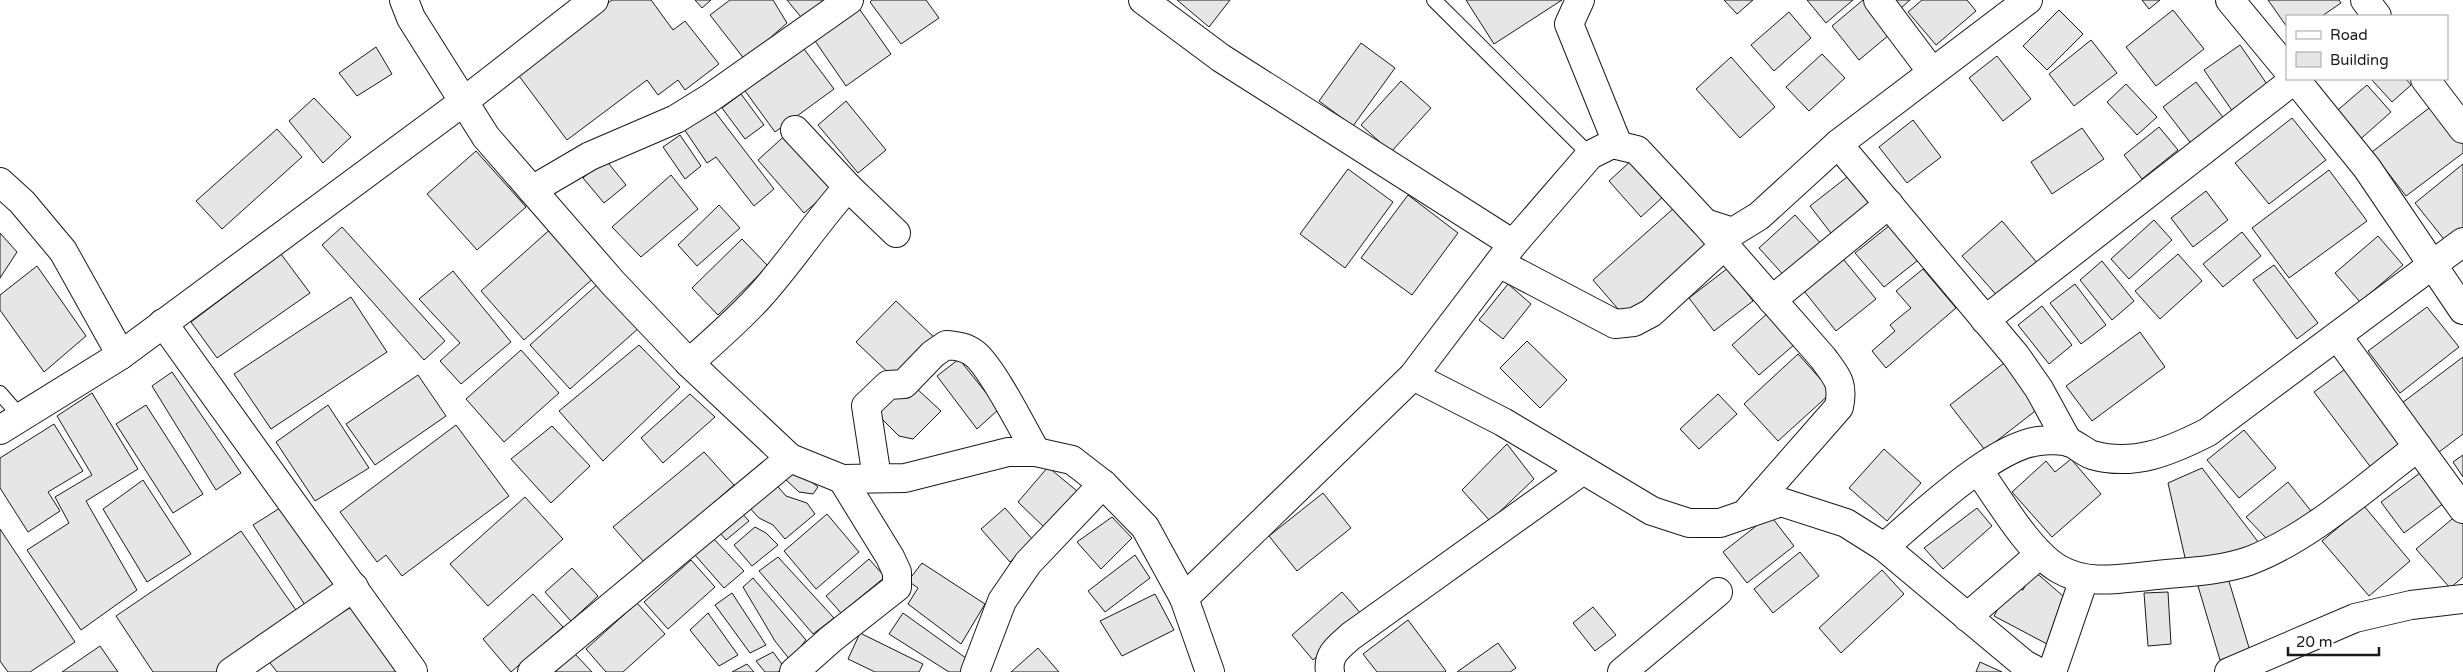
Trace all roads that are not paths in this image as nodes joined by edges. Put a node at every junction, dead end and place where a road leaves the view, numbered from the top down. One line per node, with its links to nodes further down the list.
1 (404, 0): 17 (street)
2 (594, 0): 17 (street)
3 (849, 0): 25 (street)
4 (1143, 0): 31 (street)
5 (1434, 0): 22 (lane)
6 (1580, 0): 21 (street)
7 (1878, 0): 13 (street)
8 (2028, 0): 13 (street)
9 (2230, 0): 12 (street)
10 (2365, 0): 11 (street)
11 (2376, 15)
12 (2286, 68)
13 (1932, 72): 20 (street)
14 (2294, 80): 35 (street)
15 (2296, 80): 32 (street)
16 (2426, 80): 18 (street)
17 (462, 102): 25 (street); 36 (street)
18 (2463, 129)
19 (795, 130): 24 (street)
20 (1838, 144): 26 (street); 27 (street)
21 (1618, 145): 22 (street); 27 (street)
22 (1590, 155): 31 (street)
23 (0, 182): 38 (street)
24 (848, 187): 28 (street); 39 (street)
25 (532, 190): 39 (street)
26 (1889, 204): 33 (street); 35 (street)
27 (1705, 223): 30 (street)
28 (896, 233)
29 (2463, 242): 32 (street)
30 (1724, 245): 31 (street); 33 (street)
31 (1506, 253): 40 (street)
32 (2432, 265): 34 (street); 37 (street)
33 (1772, 300): 53 (street)
34 (2463, 310)
35 (1985, 320): 43 (street)
36 (164, 323): 38 (street); 57 (street)
37 (2338, 337): 43 (street); 44 (street)
38 (122, 354): 42 (street)
39 (689, 363): 46 (street)
40 (1413, 376): 47 (street); 59 (street)
41 (0, 394): 42 (lane)
42 (10, 423)
43 (2068, 442): 48 (street)
44 (2418, 447): 52 (street); 56 (street)
45 (1036, 452): 49 (street); 49 (street); 51 (street)
46 (790, 458): 50 (street); 64 (street)
47 (1583, 470): 53 (street); 68 (street)
48 (1978, 470): 54 (street); 55 (street)
49 (877, 478): 50 (street)
50 (842, 479): 65 (street)
51 (1103, 484): 59 (street); 66 (street)
52 (2463, 509)
53 (1745, 514): 54 (street)
54 (1884, 547): 61 (street)
55 (2040, 554): 56 (street); 61 (street)
56 (2084, 579): 71 (street)
57 (354, 588): 62 (street); 63 (street)
58 (1718, 592): 69 (street)
59 (1184, 598): 67 (street)
60 (2463, 599): 72 (street)
61 (1966, 616): 70 (street)
62 (413, 671)
63 (231, 672)
64 (532, 672)
65 (794, 672)
66 (975, 672)
67 (1210, 672)
68 (1330, 672)
69 (1622, 672)
70 (2039, 672)
71 (2052, 672)
72 (2229, 672)

